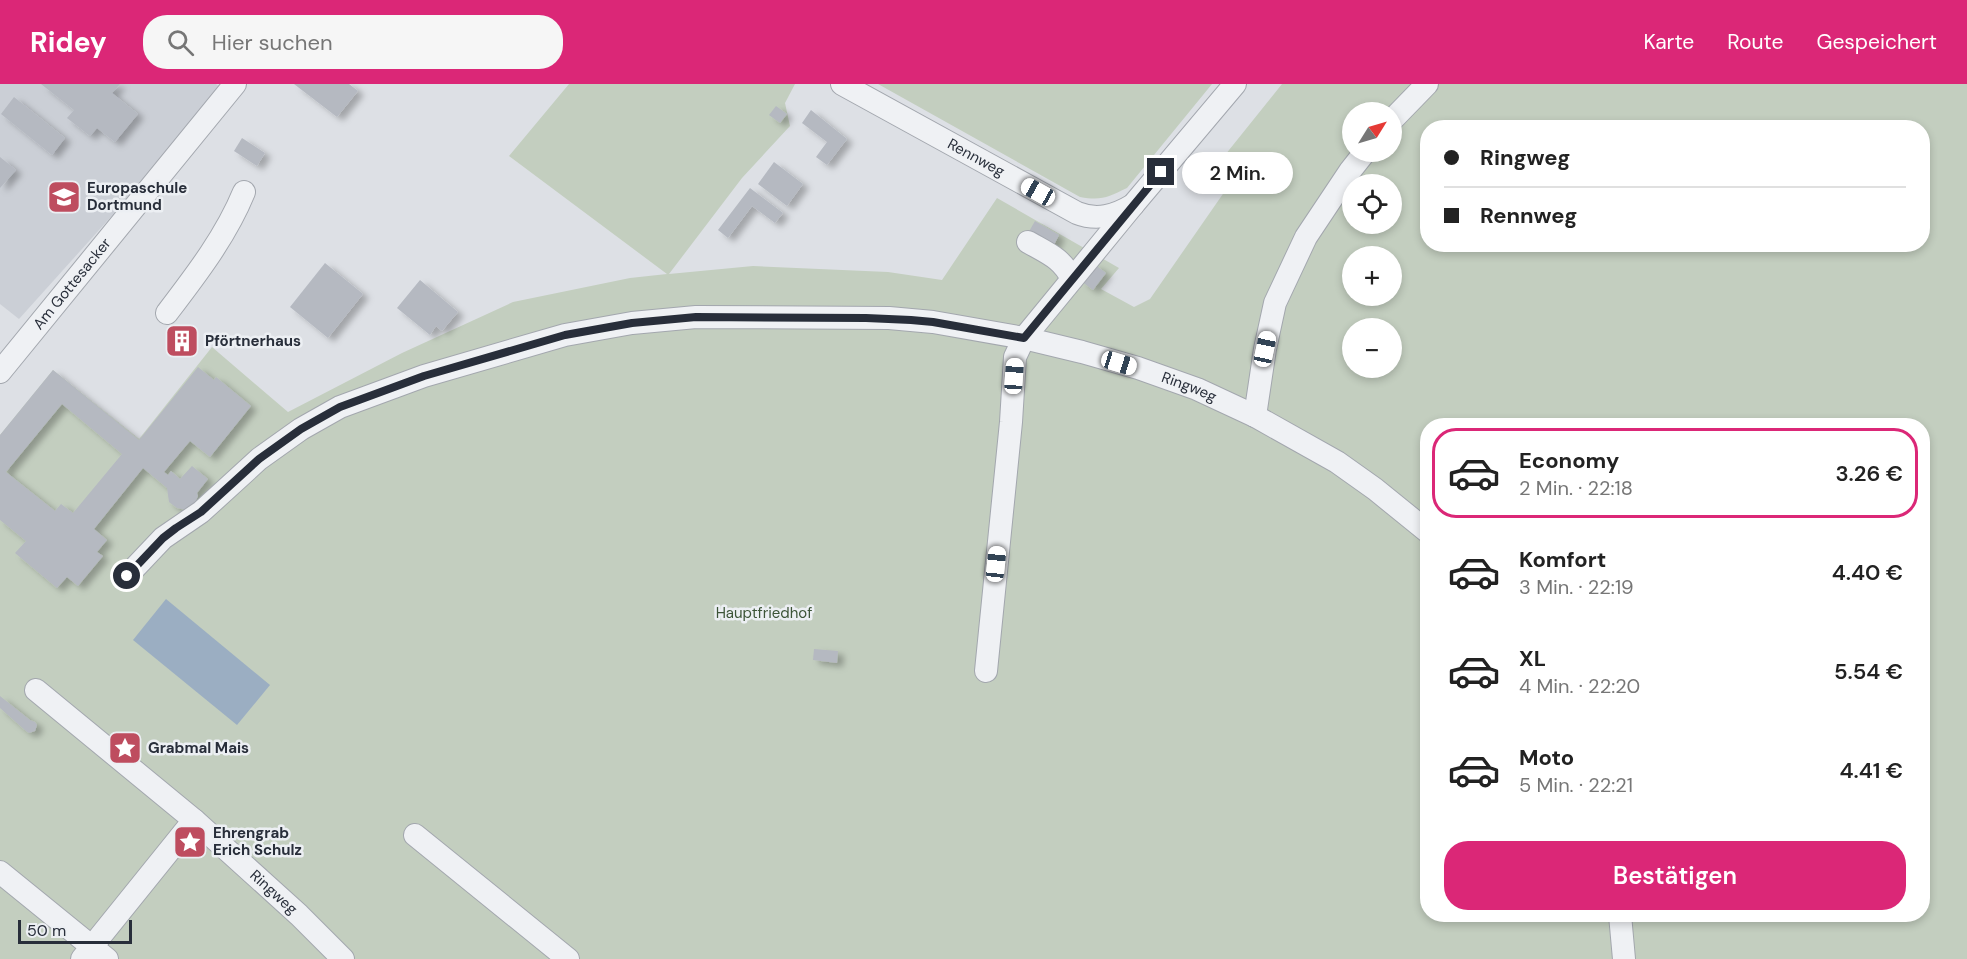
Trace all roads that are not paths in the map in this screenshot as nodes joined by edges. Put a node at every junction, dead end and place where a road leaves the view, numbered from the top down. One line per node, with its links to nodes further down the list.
1 (235, 84): 13 (street, Am Gottesacker)
2 (842, 84): 8 (street, Rennweg)
3 (1235, 84): 8 (street, Rennweg)
4 (1428, 84): 5 (street)
5 (1402, 110)
6 (1357, 162): 14 (street)
7 (244, 192): 11 (street)
8 (1133, 205): 10 (street)
9 (1028, 242): 10 (street)
10 (1072, 279): 12 (street)
11 (167, 313)
12 (1024, 338): 14 (street, Ringweg); 16 (street, Ringweg); 17 (street)
13 (0, 372)
14 (1255, 416): 15 (street, Ringweg)
15 (1420, 526)
16 (127, 576)
17 (986, 671)
18 (36, 690): 19 (street, Ringweg)
19 (194, 820): 23 (street); 24 (street, Ringweg)
20 (415, 835): 25 (street)
21 (0, 872): 23 (street)
22 (1621, 922): 26 (street)
23 (94, 955)
24 (343, 959)
25 (568, 959)
26 (1624, 959)

